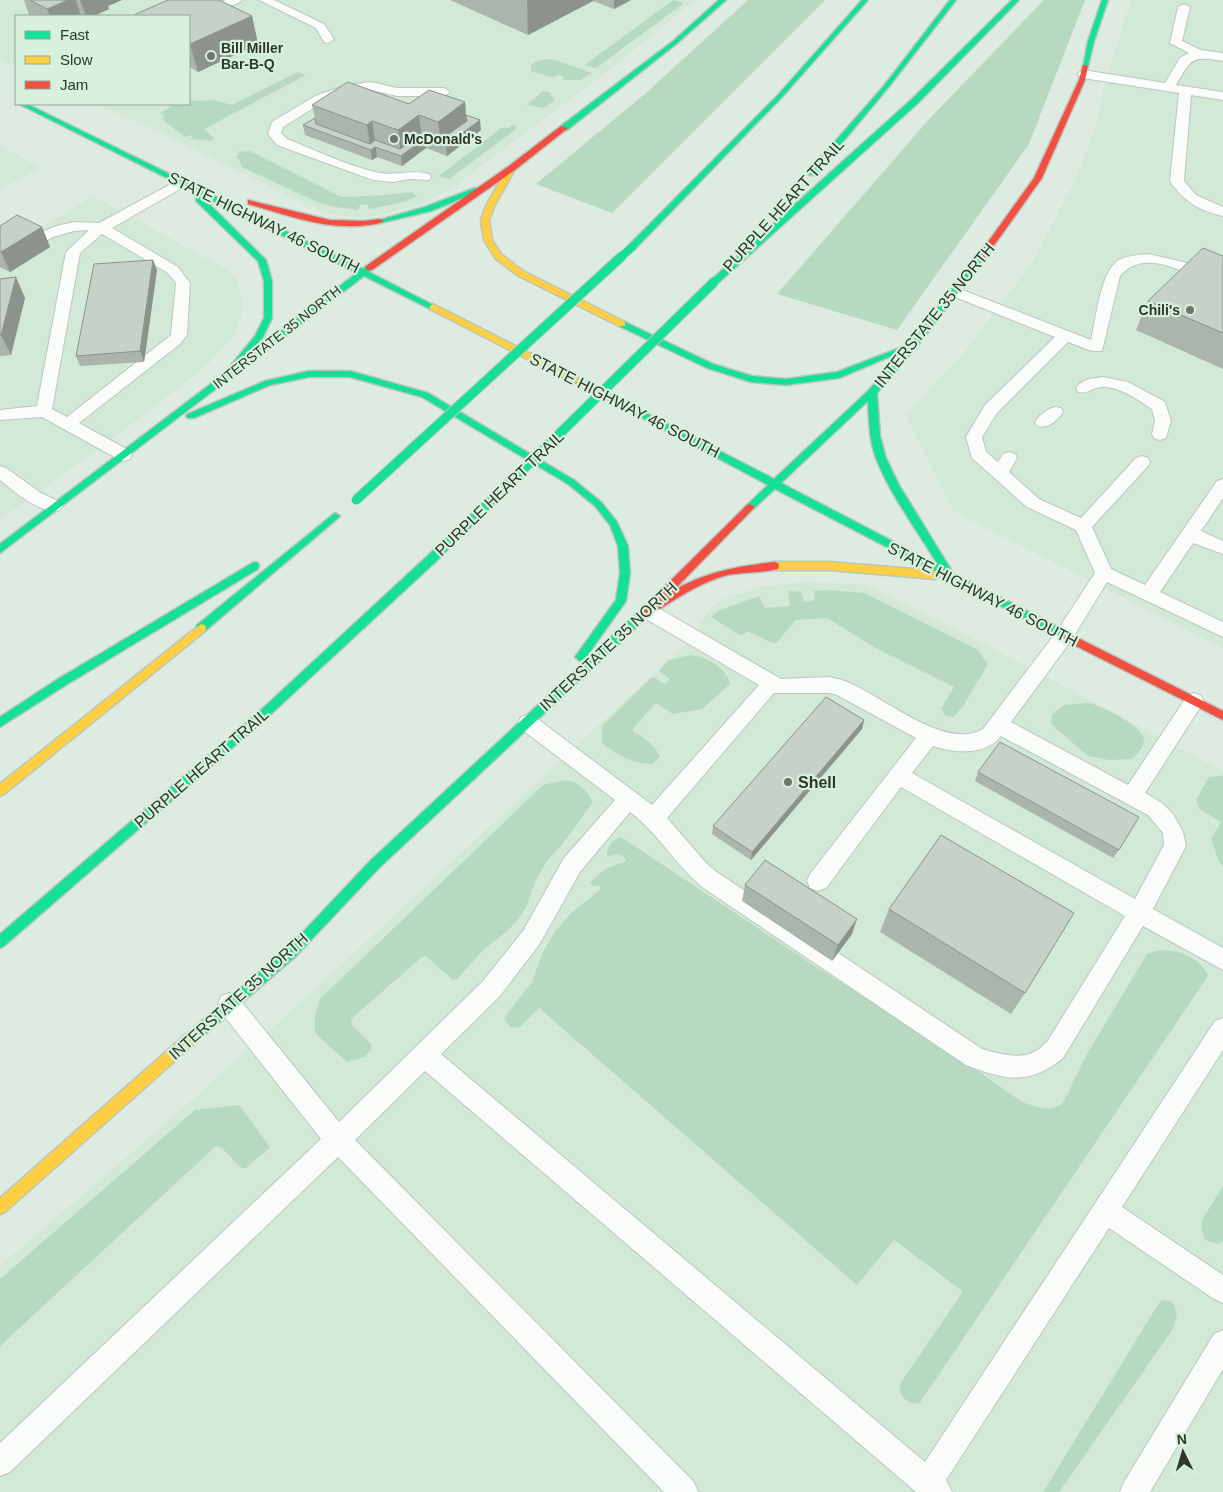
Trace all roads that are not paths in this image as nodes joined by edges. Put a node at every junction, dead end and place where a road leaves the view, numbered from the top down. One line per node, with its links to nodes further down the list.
1 (236, 0): 9 (lane)
2 (265, 0): 10 (lane)
3 (723, 0): 19 (main road, INTERSTATE 35 NORTH)
4 (865, 0): 50 (main road, bridge)
5 (952, 0): 21 (main road, PURPLE HEART TRAIL)
6 (1016, 0): 29 (main road)
7 (1105, 0): 13 (main road, INTERSTATE 35 NORTH)
8 (1184, 7): 11 (lane)
9 (190, 20)
10 (328, 39)
11 (1198, 53): 12 (lane); 14 (lane)
12 (1223, 57)
13 (1083, 74): 14 (lane); 31 (main road, INTERSTATE 35 NORTH)
14 (1169, 88): 15 (lane)
15 (1185, 90): 17 (lane); 25 (lane)
16 (444, 92): 20 (lane)
17 (1223, 96)
18 (24, 105): 22 (main road, STATE HIGHWAY 46 SOUTH)
19 (512, 168): 23 (main road, INTERSTATE 35 NORTH); 33 (main road)
20 (424, 177)
21 (805, 181)
22 (182, 182): 23 (main road); 26 (lane); 28 (main road, STATE HIGHWAY 46 SOUTH); 34 (main road)
23 (478, 190): 28 (main road, INTERSTATE 35 NORTH)
24 (792, 196): 29 (main road, PURPLE HEART TRAIL)
25 (1223, 212)
26 (102, 228): 27 (lane); 37 (lane); 39 (lane)
27 (0, 263)
28 (364, 271): 34 (main road, INTERSTATE 35 NORTH); 47 (main road, STATE HIGHWAY 46 SOUTH)
29 (714, 282): 76 (main road, PURPLE HEART TRAIL, bridge)
30 (1223, 282): 32 (lane)
31 (955, 292): 32 (lane); 33 (main road, INTERSTATE 35 NORTH)
32 (1066, 335): 46 (lane)
33 (915, 343): 36 (main road, INTERSTATE 35 NORTH)
34 (228, 375): 40 (main road, INTERSTATE 35 NORTH)
35 (1084, 388): 41 (lane)
36 (872, 392): 47 (main road, INTERSTATE 35 NORTH); 56 (main road)
37 (44, 411): 38 (lane); 39 (lane)
38 (0, 415)
39 (68, 424): 42 (lane)
40 (155, 432): 42 (main road, INTERSTATE 35 NORTH); 63 (main road)
41 (1160, 434)
42 (124, 454): 49 (main road, INTERSTATE 35 NORTH)
43 (1009, 458): 46 (lane)
44 (1142, 462): 51 (lane)
45 (0, 473): 49 (lane)
46 (999, 473): 51 (lane)
47 (774, 483): 56 (main road, STATE HIGHWAY 46 SOUTH); 58 (main road, INTERSTATE 35 NORTH)
48 (1223, 485): 52 (lane)
49 (54, 506): 54 (main road, INTERSTATE 35 NORTH)
50 (346, 508): 65 (main road); 70 (main road)
51 (1083, 526): 55 (lane)
52 (1190, 534): 53 (lane); 57 (lane)
53 (1223, 548)
54 (0, 549)
55 (1104, 573): 57 (lane); 60 (lane)
56 (950, 576): 58 (main road); 60 (main road, STATE HIGHWAY 46 SOUTH)
57 (1149, 594): 59 (lane)
58 (648, 610): 61 (lane); 63 (main road, INTERSTATE 35 NORTH)
59 (1223, 630)
60 (1064, 636): 62 (main road, STATE HIGHWAY 46 SOUTH); 67 (lane)
61 (772, 684): 68 (lane); 73 (lane)
62 (1194, 701): 64 (main road, STATE HIGHWAY 46 SOUTH); 71 (lane)
63 (546, 702): 66 (main road, INTERSTATE 35 NORTH)
64 (1223, 716)
65 (0, 723)
66 (528, 723): 72 (lane); 78 (main road, INTERSTATE 35 NORTH)
67 (997, 724): 68 (lane); 71 (lane)
68 (928, 736): 69 (lane)
69 (898, 776): 74 (lane); 75 (lane)
70 (0, 791)
71 (1132, 796): 75 (lane)
72 (629, 798): 73 (lane); 80 (lane)
73 (654, 818): 75 (lane)
74 (818, 881)
75 (1139, 913): 77 (lane)
76 (0, 942)
77 (1223, 960)
78 (229, 1004): 81 (lane); 82 (main road, INTERSTATE 35 NORTH)
79 (1223, 1029): 83 (lane)
80 (423, 1054): 81 (lane); 87 (lane)
81 (338, 1140): 86 (lane); 88 (lane)
82 (0, 1206)
83 (1106, 1211): 84 (lane); 87 (lane)
84 (1223, 1290)
85 (1223, 1344): 89 (lane)
86 (0, 1462)
87 (933, 1487)
88 (684, 1492)
89 (1134, 1492)

